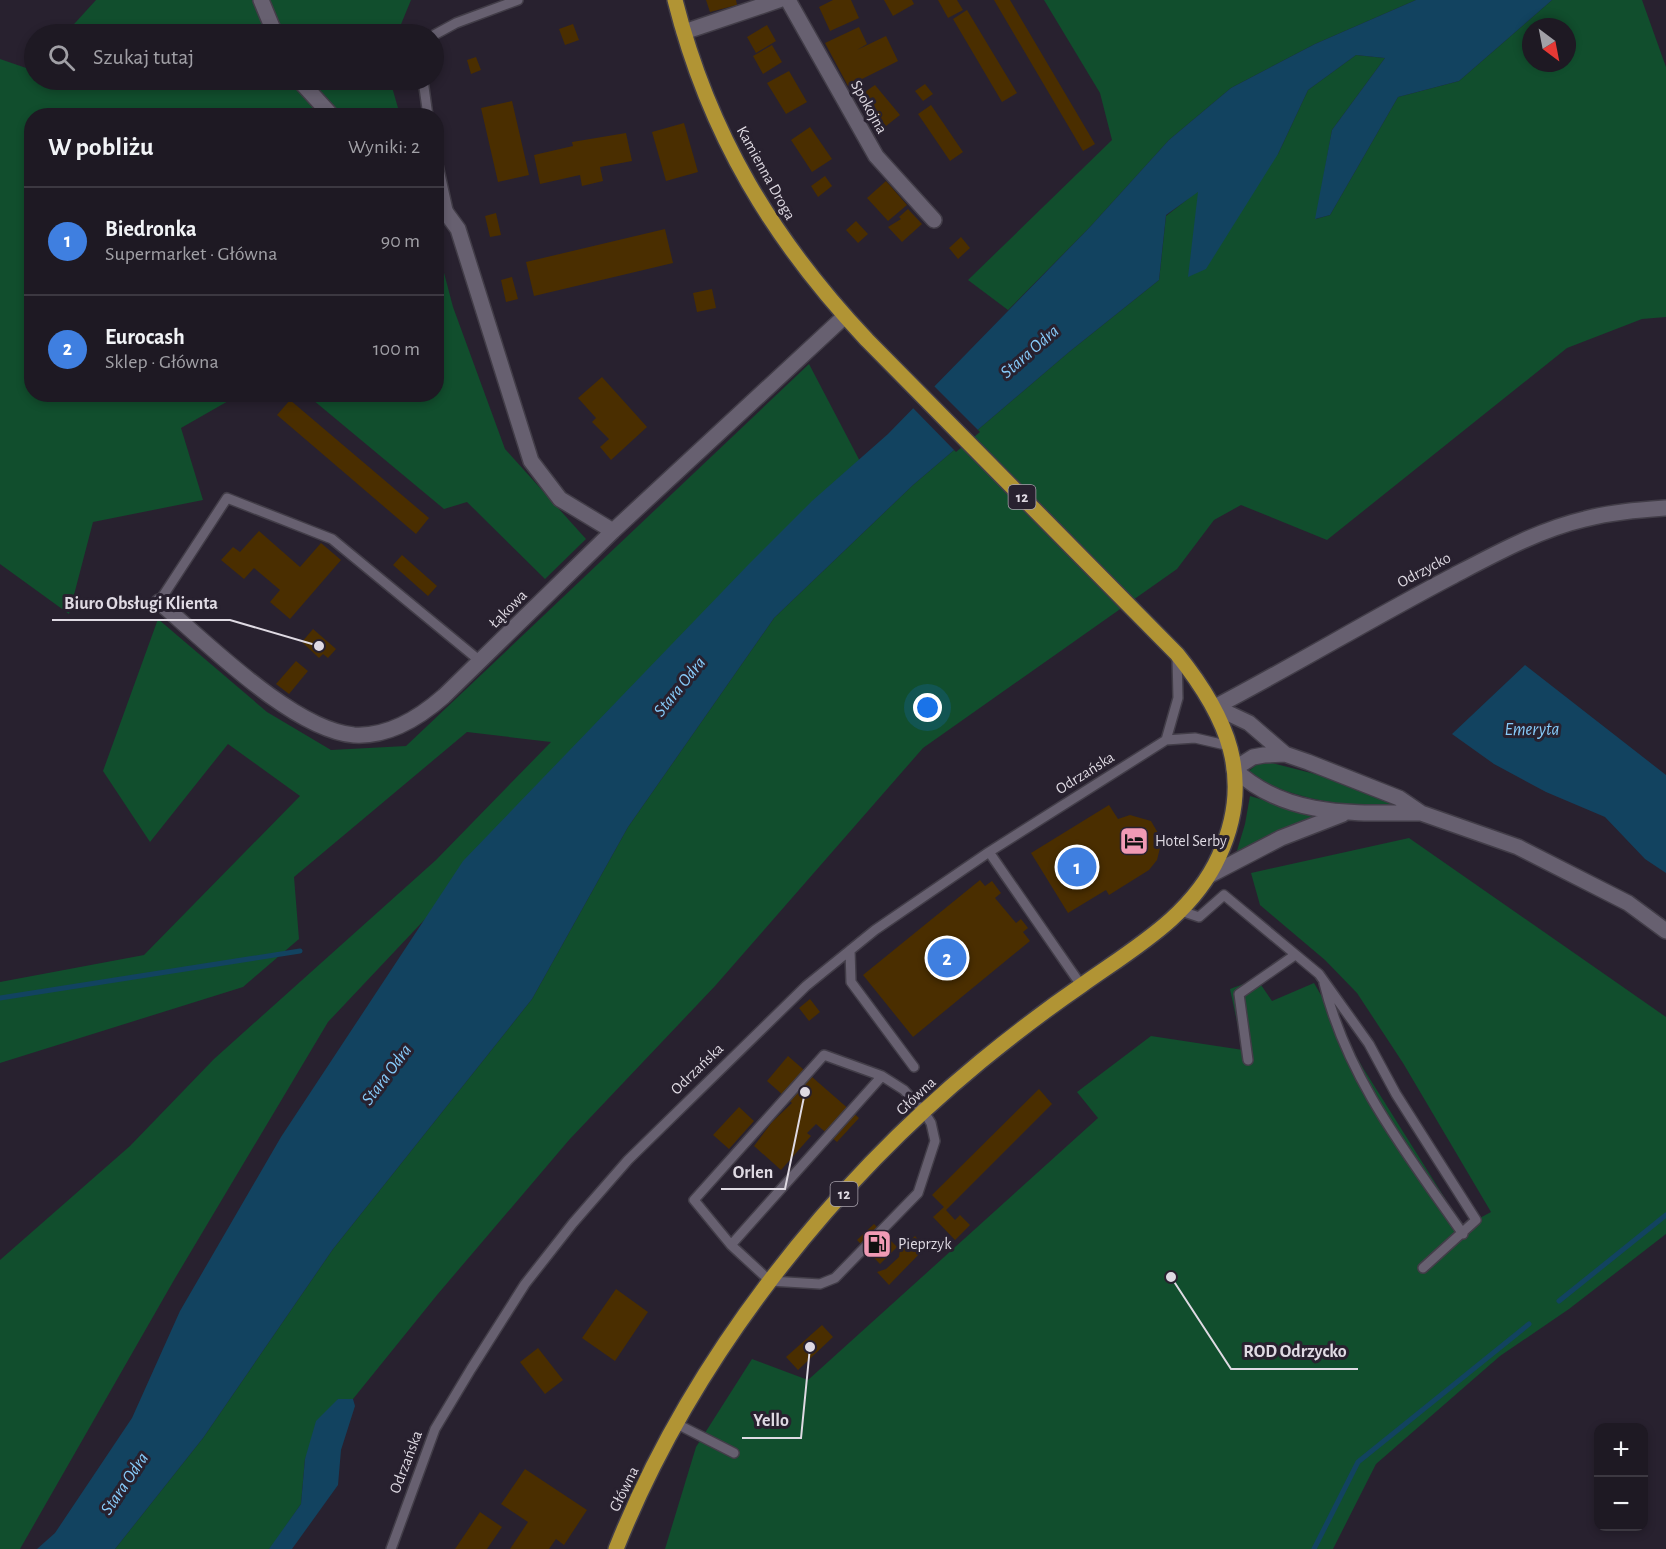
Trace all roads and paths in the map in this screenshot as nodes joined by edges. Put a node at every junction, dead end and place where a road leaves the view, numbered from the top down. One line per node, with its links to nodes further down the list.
1 (261, 0): 6 (street)
2 (518, 0): 7 (lane)
3 (675, 0): 8 (main road, Kamienna Droga / 12)
4 (779, 0): 8 (street)
5 (788, 0): 16 (street, Spokojna)
6 (271, 24)
7 (444, 29)
8 (684, 32): 17 (main road, Kamienna Droga / 12)
9 (308, 90): 11 (street)
10 (424, 90): 12 (lane)
11 (325, 108)
12 (427, 108)
13 (444, 194): 15 (lane)
14 (444, 208): 15 (street)
15 (448, 213): 19 (street)
16 (934, 220)
17 (844, 316): 19 (street, Łąkowa); 21 (main road, Kamienna Droga / 12)
18 (1666, 508): 23 (street, Odrzycko)
19 (613, 531): 22 (street, Łąkowa)
20 (159, 602): 22 (street, Łąkowa); 22 (lane)
21 (1177, 654): 23 (main road, 12); 24 (lane)
22 (480, 661)
23 (1215, 707): 25 (main road, Główna / 12); 26 (street)
24 (1166, 740): 25 (lane, Odrzańska); 30 (lane, Odrzańska)
25 (1230, 746): 27 (main road, Główna / 12)
26 (1285, 754): 27 (street); 29 (street)
27 (1234, 769): 28 (street); 31 (main road, Główna / 12)
28 (1347, 812): 29 (street); 31 (street)
29 (1421, 813): 33 (street)
30 (989, 852): 34 (lane, Odrzańska); 37 (lane)
31 (1210, 875): 32 (main road, Główna / 12)
32 (1181, 911): 35 (lane); 37 (main road, Główna / 12)
33 (1666, 931)
34 (849, 950): 39 (lane); 48 (lane, Odrzańska)
35 (1295, 955): 36 (lane); 38 (lane)
36 (1323, 980): 42 (lane); 42 (lane)
37 (1081, 986): 41 (main road, Główna / 12)
38 (1248, 1060)
39 (914, 1067)
40 (882, 1076): 41 (lane); 43 (lane); 43 (lane)
41 (924, 1112): 45 (main road, Główna / 12); 45 (lane)
42 (1463, 1233): 44 (lane)
43 (731, 1245): 45 (lane)
44 (1423, 1268)
45 (770, 1281): 46 (main road, Główna / 12)
46 (677, 1424): 47 (lane); 49 (main road, Główna / 12)
47 (734, 1452)
48 (391, 1549)
49 (616, 1549)

